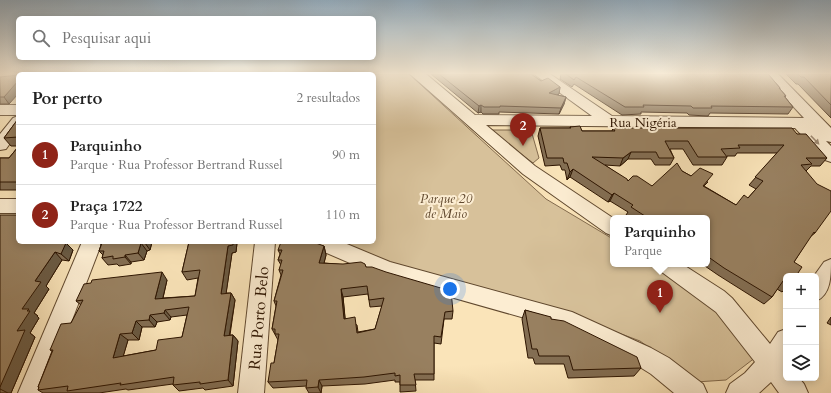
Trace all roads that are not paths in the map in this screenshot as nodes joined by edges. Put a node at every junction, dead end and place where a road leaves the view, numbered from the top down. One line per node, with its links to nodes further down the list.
1 (438, 92): 6 (street)
2 (567, 92): 7 (street)
3 (788, 92): 9 (street)
4 (0, 110): 5 (street)
5 (16, 110)
6 (470, 120): 7 (street, Rua Nigéria); 16 (street)
7 (610, 122): 8 (street, Rua Nigéria)
8 (799, 123): 9 (street, Rua Nigéria); 13 (street, one-way to 13)
9 (817, 123): 11 (street)
10 (16, 124): 12 (street)
11 (831, 137)
12 (0, 145)
13 (831, 156)
14 (0, 206): 15 (street)
15 (16, 206)
16 (610, 226)
17 (91, 244): 25 (street)
18 (265, 244): 26 (street, Rua Porto Belo)
19 (327, 244): 27 (street)
20 (670, 267): 24 (street)
21 (831, 268): 22 (street)
22 (819, 287)
23 (783, 345): 24 (street)
24 (771, 364): 28 (street); 29 (street)
25 (31, 393)
26 (251, 393)
27 (694, 393)
28 (740, 393)
29 (795, 393)

